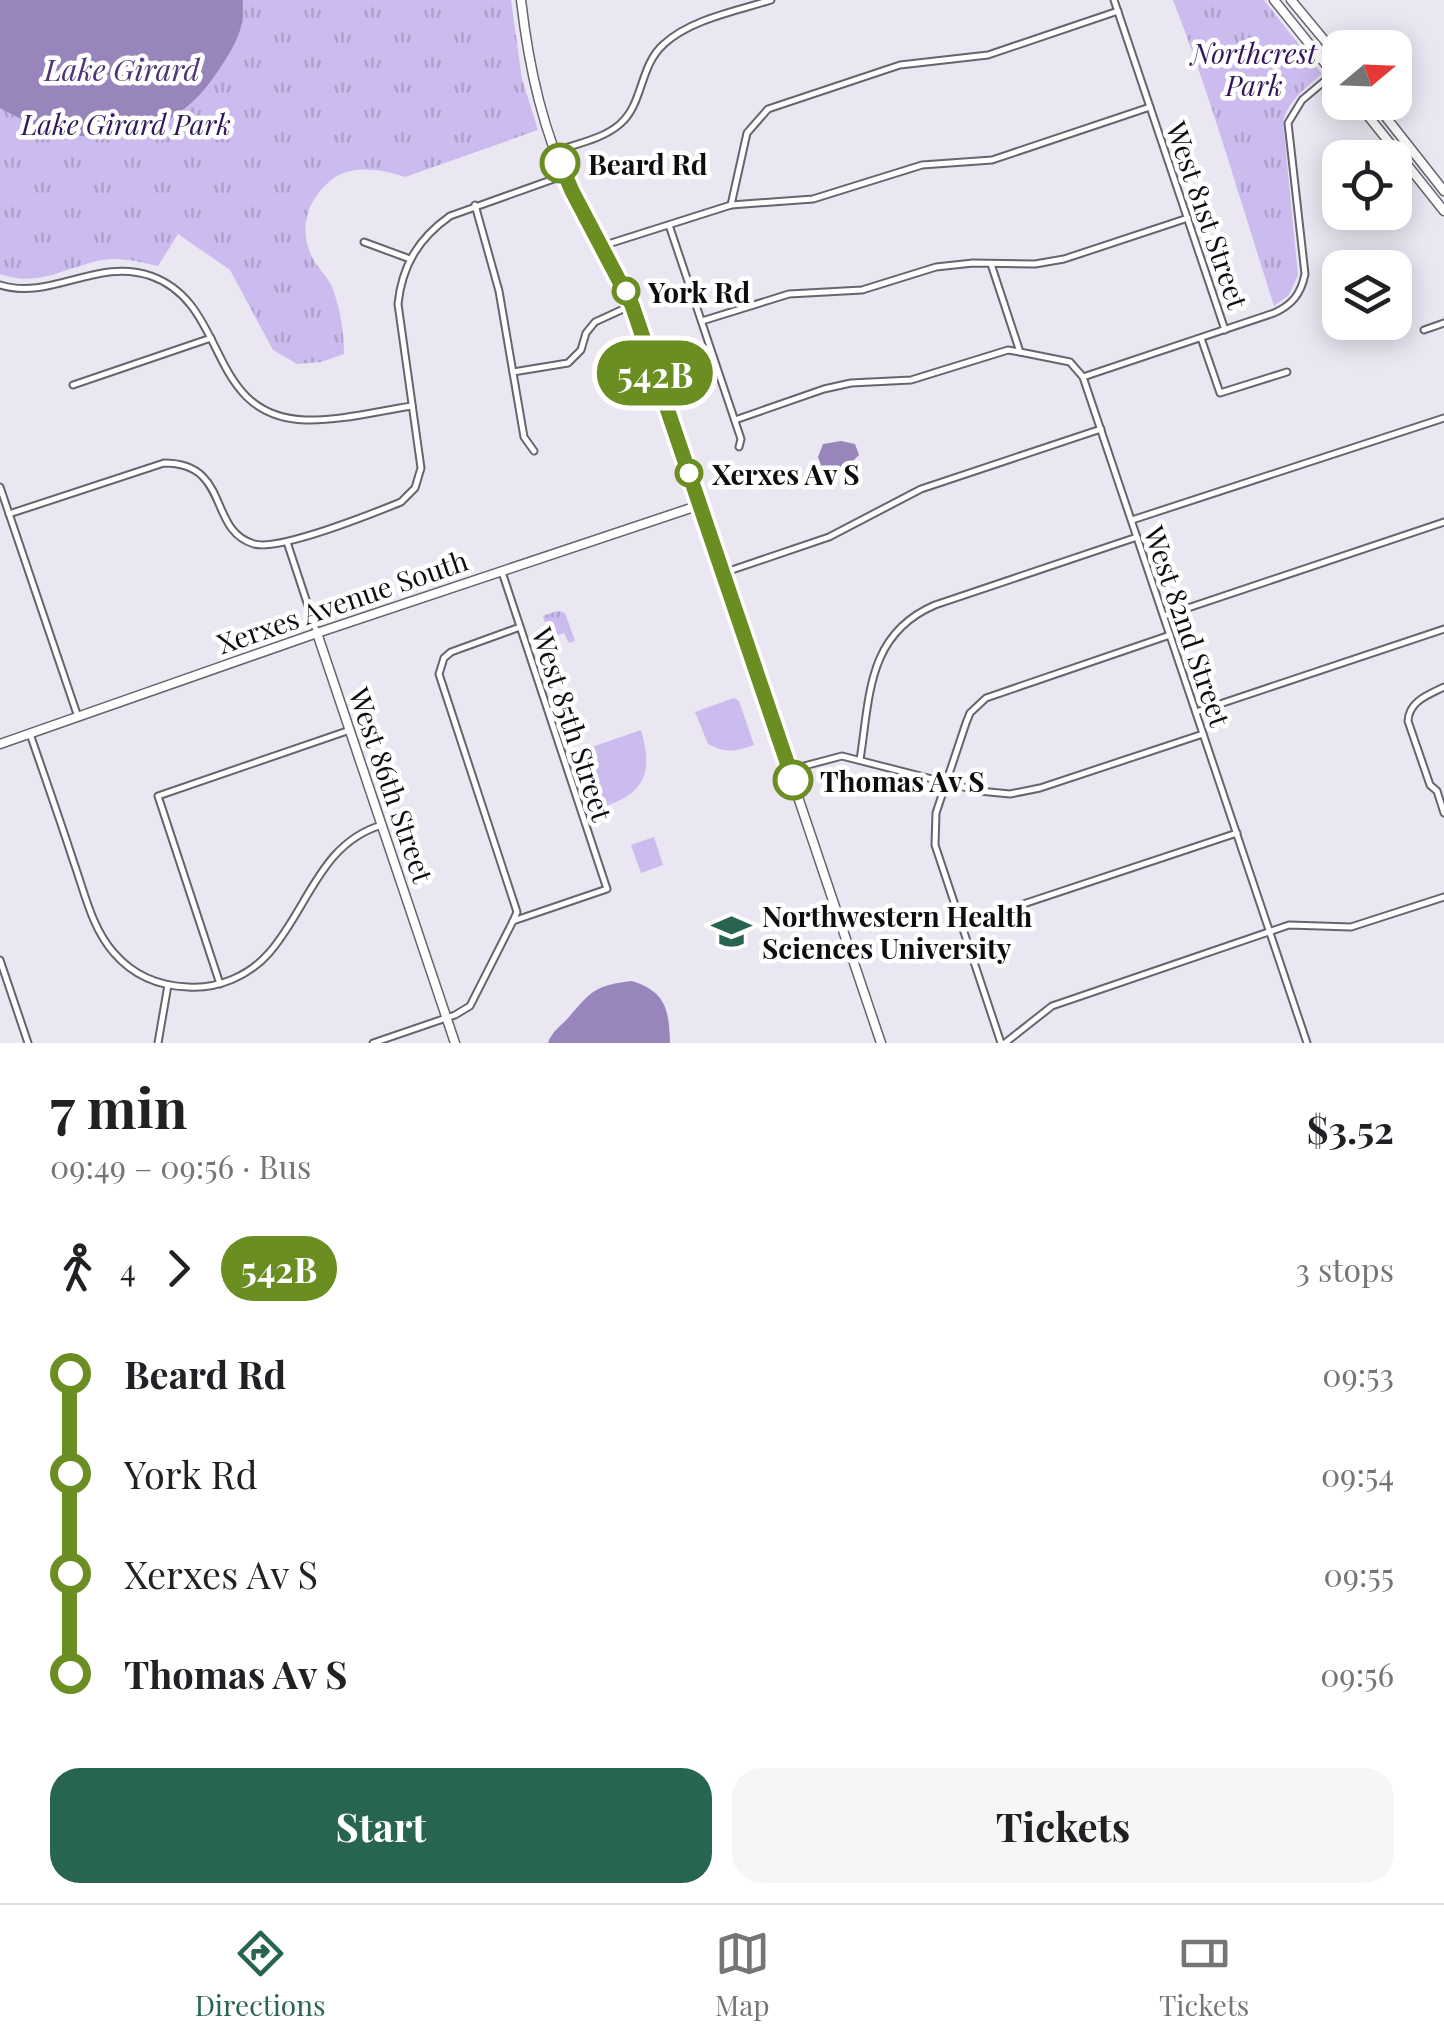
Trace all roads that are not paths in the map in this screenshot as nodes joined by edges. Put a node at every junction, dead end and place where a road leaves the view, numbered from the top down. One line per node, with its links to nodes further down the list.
1 (521, 0): 13 (street)
2 (771, 0): 13 (street)
3 (1114, 0): 6 (street, West 81st Street)
4 (1274, 0): 8 (street)
5 (1290, 0): 7 (street)
6 (1118, 11): 10 (street, West 81st Street); 17 (street)
7 (1322, 38)
8 (1322, 56)
9 (1322, 87): 29 (street)
10 (1150, 106): 17 (street); 19 (street, West 81st Street)
11 (1371, 120): 18 (street)
12 (1388, 120): 15 (street)
13 (556, 151): 14 (street)
14 (564, 175): 16 (street); 22 (street)
15 (1444, 191)
16 (475, 205): 23 (street); 36 (street)
17 (731, 205): 20 (street)
18 (1444, 211)
19 (1188, 218): 24 (street); 29 (street, West 81st Street)
20 (669, 224): 22 (street); 27 (street)
21 (364, 242): 23 (street)
22 (602, 246): 26 (street)
23 (410, 259): 40 (street)
24 (991, 264): 27 (street); 33 (street)
25 (0, 285): 31 (street)
26 (632, 305): 34 (street); 47 (street)
27 (702, 322): 42 (street)
28 (1444, 323): 30 (street)
29 (1225, 330): 32 (street)
30 (1424, 330)
31 (212, 338): 39 (street); 40 (street)
32 (1201, 338): 37 (street); 38 (street)
33 (1020, 352): 38 (street); 42 (street)
34 (575, 357): 35 (street); 36 (street)
35 (582, 364)
36 (513, 372): 45 (street)
37 (1288, 372)
38 (1083, 377): 43 (street, West 82nd Street)
39 (73, 385)
40 (412, 406): 52 (street)
41 (1444, 418): 49 (street)
42 (735, 420): 44 (street)
43 (1100, 429): 49 (street, West 82nd Street); 54 (street)
44 (738, 447)
45 (534, 451)
46 (0, 487): 48 (street)
47 (700, 505): 53 (street, Xerxes Avenue South); 54 (street)
48 (9, 514): 52 (street); 62 (street)
49 (1132, 520): 51 (street, West 82nd Street)
50 (1444, 522): 55 (street)
51 (1137, 537): 55 (street, West 82nd Street); 67 (street)
52 (286, 542): 58 (street, West 86th Street)
53 (501, 571): 56 (street, West 85th Street); 58 (street, Xerxes Avenue South)
54 (724, 573): 68 (street)
55 (1164, 616): 59 (street, West 82nd Street)
56 (520, 627): 75 (street); 75 (street, West 85th Street)
57 (1444, 629): 61 (street)
58 (318, 633): 62 (street, Xerxes Avenue South); 63 (street, West 86th Street)
59 (1170, 635): 61 (street, West 82nd Street); 69 (street)
60 (1444, 686): 70 (street)
61 (1196, 712): 65 (street, West 82nd Street)
62 (78, 716): 64 (street, Xerxes Avenue South)
63 (350, 730): 72 (street, West 86th Street); 79 (street)
64 (30, 733): 66 (street, Xerxes Avenue South); 80 (street)
65 (1204, 734): 69 (street); 73 (street, West 82nd Street)
66 (0, 744)
67 (860, 760): 68 (street); 69 (street)
68 (789, 770): 86 (street)
69 (946, 782): 76 (street)
70 (1440, 790): 71 (street)
71 (1444, 813)
72 (382, 825): 79 (street); 81 (street, West 86th Street)
73 (1237, 834): 76 (street); 77 (street, West 82nd Street)
74 (1444, 897): 77 (street)
75 (513, 921): 81 (street)
76 (960, 926): 87 (street)
77 (1270, 932): 87 (street); 88 (street, West 82nd Street)
78 (0, 960): 82 (street)
79 (220, 984): 80 (street)
80 (168, 985): 83 (street)
81 (446, 1018): 84 (street); 85 (street, West 86th Street)
82 (28, 1043)
83 (158, 1043)
84 (373, 1043)
85 (455, 1043)
86 (881, 1043)
87 (1002, 1043)
88 (1307, 1043)

